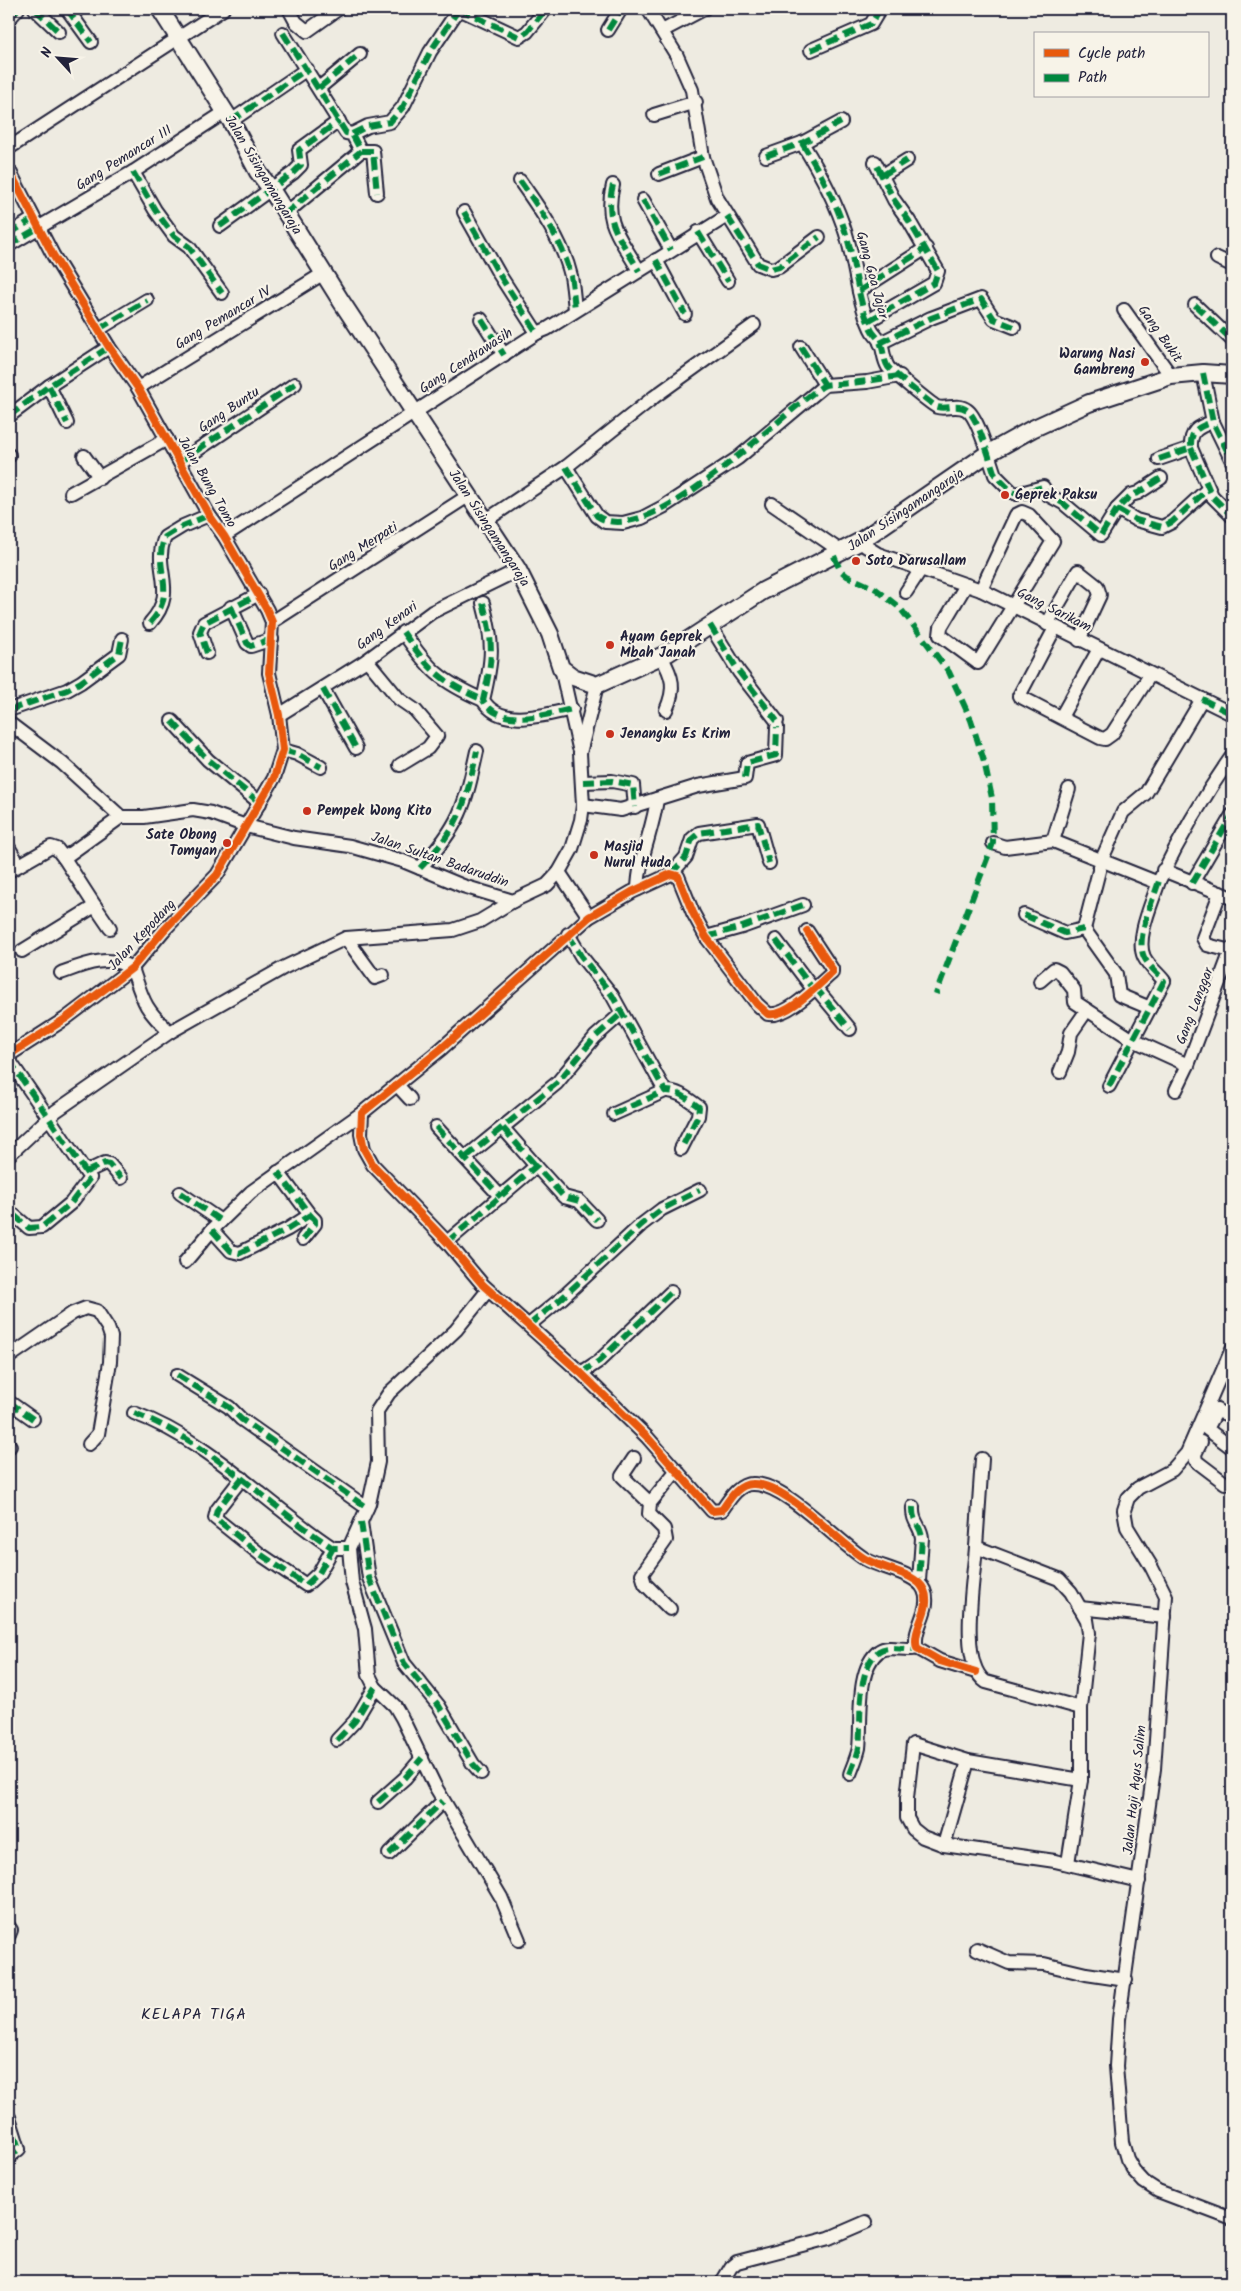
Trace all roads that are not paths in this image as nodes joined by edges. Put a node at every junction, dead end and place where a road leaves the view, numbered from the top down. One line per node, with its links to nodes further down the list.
1 (18, 9): 14 (street)
2 (36, 9): 17 (street)
3 (67, 9): 20 (street)
4 (160, 9): 19 (main road, Jalan Sisingamangaraja)
5 (223, 9): 19 (street)
6 (289, 9): 7 (street)
7 (338, 9)
8 (459, 9): 9 (street); 30 (street)
9 (546, 9)
10 (621, 9): 15 (street)
11 (648, 9): 16 (street)
12 (704, 9): 16 (street)
13 (880, 9): 21 (street)
14 (9, 19)
15 (608, 30)
16 (662, 30): 25 (street)
17 (59, 32)
18 (283, 33): 23 (street)
19 (178, 38): 27 (main road, Jalan Sisingamangaraja); 32 (street)
20 (91, 42)
21 (811, 50)
22 (360, 54): 24 (street)
23 (307, 69): 24 (street); 27 (street, Gang Pemancar III)
24 (319, 88): 28 (street)
25 (696, 102): 26 (street); 35 (street)
26 (654, 115)
27 (228, 116): 39 (street, Gang Pemancar III); 44 (main road, Jalan Sisingamangaraja)
28 (339, 121): 30 (street); 44 (street)
29 (841, 122): 31 (street)
30 (352, 134): 33 (street)
31 (802, 143): 34 (street); 64 (street, Gang Goa Jajar)
32 (9, 148)
33 (361, 151): 45 (street); 48 (street)
34 (766, 156)
35 (703, 157): 40 (street); 49 (street)
36 (907, 160): 41 (street)
37 (875, 162): 41 (street)
38 (9, 170): 50 (street, Jalan Bung Tomo)
39 (133, 172): 50 (street, Gang Pemancar III); 65 (street)
40 (659, 174)
41 (883, 176): 56 (street)
42 (520, 181): 68 (street)
43 (613, 185): 61 (street)
44 (271, 189): 48 (main road, Jalan Sisingamangaraja); 51 (street)
45 (377, 193)
46 (643, 200): 57 (street)
47 (464, 212): 76 (street)
48 (285, 214): 62 (main road, Jalan Sisingamangaraja)
49 (727, 216): 52 (street, Gang Cendrawasih); 54 (street)
50 (36, 224): 53 (street); 55 (street); 75 (street, Jalan Bung Tomo)
51 (220, 226)
52 (698, 232): 57 (street, Gang Cendrawasih); 63 (street)
53 (9, 234)
54 (819, 237)
55 (9, 245)
56 (926, 248): 64 (street); 72 (street)
57 (671, 250): 59 (street, Gang Cendrawasih)
58 (1217, 258): 60 (street)
59 (656, 260): 61 (street, Gang Cendrawasih); 70 (street)
60 (1232, 265)
61 (639, 271): 68 (street, Gang Cendrawasih)
62 (324, 273): 89 (street, Gang Pemancar IV); 90 (main road, Jalan Sisingamangaraja)
63 (728, 281)
64 (859, 290): 72 (street, Gang Goa Jajar)
65 (222, 293)
66 (147, 300): 75 (street)
67 (1195, 305): 77 (street)
68 (575, 310): 76 (street, Gang Cendrawasih)
69 (1124, 310): 85 (street, Gang Bukit)
70 (685, 314)
71 (481, 319): 81 (street)
72 (868, 321): 78 (street, Gang Goa Jajar)
73 (754, 325): 101 (street)
74 (1014, 328): 78 (street)
75 (100, 329): 79 (street, Jalan Bung Tomo)
76 (537, 333): 81 (street, Gang Cendrawasih)
77 (1232, 340)
78 (880, 343): 84 (street, Gang Goa Jajar)
79 (109, 347): 88 (street); 89 (street, Jalan Bung Tomo)
80 (801, 347): 87 (street)
81 (504, 355): 90 (street, Gang Cendrawasih)
82 (1203, 373): 83 (main road, Jalan Sisingamangaraja); 85 (main road, Jalan Sisingamangaraja); 93 (street)
83 (1232, 375)
84 (900, 376): 87 (street); 97 (street, Gang Goa Jajar)
85 (1171, 376): 97 (main road, Jalan Sisingamangaraja)
86 (295, 384): 99 (street, Gang Buntu)
87 (825, 385): 101 (street)
88 (49, 386): 91 (street); 92 (street)
89 (138, 388): 94 (street, Jalan Bung Tomo)
90 (414, 413): 106 (main road, Jalan Sisingamangaraja); 112 (street, Gang Cendrawasih)
91 (9, 416)
92 (67, 422)
93 (1213, 422): 95 (street); 100 (street)
94 (168, 440): 99 (street, Jalan Bung Tomo); 102 (street)
95 (1191, 448): 98 (street); 104 (street)
96 (84, 456): 102 (street)
97 (981, 458): 108 (street); 113 (main road, Jalan Sisingamangaraja)
98 (1159, 459)
99 (181, 461): 109 (street, Jalan Bung Tomo)
100 (1232, 461)
101 (566, 467): 111 (street)
102 (100, 478): 105 (street)
103 (1161, 478): 108 (street)
104 (1208, 489): 108 (street); 110 (street)
105 (71, 493)
106 (468, 496): 111 (main road, Jalan Sisingamangaraja); 124 (street, Gang Merpati)
107 (776, 508): 114 (street)
108 (1117, 509)
109 (209, 515): 112 (street, Jalan Bung Tomo); 125 (street)
110 (1232, 516)
111 (485, 521): 116 (main road, Jalan Sisingamangaraja)
112 (224, 536): 120 (street, Jalan Bung Tomo)
113 (859, 542): 114 (main road, Jalan Sisingamangaraja); 115 (street, Gang Sarikam)
114 (842, 552): 126 (main road, Jalan Sisingamangaraja)
115 (921, 569): 117 (street, Gang Sarikam); 119 (street)
116 (518, 570): 128 (street, Gang Kenari); 136 (main road, Jalan Sisingamangaraja)
117 (966, 585): 118 (street, Gang Sarikam); 122 (street)
118 (981, 590): 122 (street, Gang Sarikam); 122 (street)
119 (906, 592)
120 (259, 594): 123 (street); 124 (street, Jalan Bung Tomo)
121 (483, 602): 141 (street)
122 (1013, 606): 127 (street, Gang Sarikam)
123 (231, 607): 130 (street); 133 (street)
124 (272, 622): 130 (street, Jalan Bung Tomo)
125 (150, 623)
126 (710, 625): 134 (main road, Jalan Sisingamangaraja); 159 (street)
127 (1051, 626): 131 (street, Gang Sarikam); 131 (street); 147 (street)
128 (403, 632): 135 (street, Gang Kenari); 141 (street)
129 (122, 639): 143 (street)
130 (272, 639): 146 (street, Jalan Bung Tomo)
131 (1079, 640): 132 (street, Gang Sarikam)
132 (1099, 649): 137 (street, Gang Sarikam); 147 (street)
133 (207, 653)
134 (664, 655): 138 (main road, Jalan Sisingamangaraja); 144 (street)
135 (367, 660): 139 (street, Gang Kenari); 155 (street)
136 (561, 668): 138 (main road); 142 (street, Jalan Sultan Badaruddin)
137 (1150, 675): 140 (street, Gang Sarikam); 147 (street)
138 (597, 685): 153 (street, Jalan Sultan Badaruddin)
139 (324, 689): 146 (street, Gang Kenari); 150 (street)
140 (1202, 699): 145 (street, Gang Sarikam); 170 (street)
141 (483, 700): 142 (street)
142 (572, 709): 153 (street, Jalan Sultan Badaruddin)
143 (9, 710)
144 (666, 710)
145 (1232, 714)
146 (279, 715): 151 (street, Jalan Bung Tomo)
147 (1061, 717)
148 (172, 722): 160 (street)
149 (9, 723): 164 (street)
150 (356, 748)
151 (283, 750): 156 (street); 160 (street, Jalan Bung Tomo)
152 (477, 750): 173 (street)
153 (580, 753): 157 (street, Jalan Sultan Badaruddin)
154 (1232, 756): 176 (street)
155 (400, 765)
156 (321, 767)
157 (583, 782): 161 (street, Jalan Sultan Badaruddin); 162 (street)
158 (1069, 789): 166 (street)
159 (657, 799): 162 (street); 178 (street)
160 (260, 803): 165 (street, Jalan Bung Tomo)
161 (583, 805): 162 (street); 174 (street, Jalan Sultan Badaruddin)
162 (634, 807)
163 (1232, 816): 177 (street)
164 (121, 817): 165 (street, Jalan Sultan Badaruddin); 169 (street)
165 (246, 826): 173 (street, Jalan Sultan Badaruddin); 195 (street, Jalan Kepodang)
166 (1053, 841): 167 (street); 170 (street)
167 (993, 843)
168 (9, 848): 172 (street)
169 (64, 858): 172 (street); 183 (street)
170 (1102, 859): 176 (street); 187 (street)
171 (770, 863): 175 (street)
172 (14, 868)
173 (420, 868): 181 (street, Jalan Sultan Badaruddin)
174 (559, 872): 181 (street, Jalan Sultan Badaruddin); 185 (street)
175 (671, 874): 178 (street); 190 (street)
176 (1161, 876): 177 (street); 200 (street)
177 (1192, 883): 179 (street)
178 (638, 889): 185 (street)
179 (1220, 893): 180 (street); 193 (street)
180 (1232, 898)
181 (513, 901): 191 (street)
182 (803, 905): 190 (street)
183 (95, 906): 186 (street); 194 (street)
184 (1024, 915): 187 (street)
185 (589, 917): 189 (street)
186 (110, 928)
187 (1084, 929): 200 (street)
188 (806, 931): 199 (street)
189 (568, 934): 202 (street); 210 (street)
190 (706, 937): 199 (street)
191 (346, 938): 197 (street); 204 (street)
192 (776, 940): 199 (street)
193 (1232, 950): 208 (street, Gang Langgar)
194 (22, 951)
195 (132, 968): 196 (street); 204 (street); 206 (street, Jalan Kepodang)
196 (61, 973)
197 (383, 975)
198 (1040, 981): 201 (street, Gang Langgar)
199 (814, 988): 203 (street)
200 (1150, 1008): 205 (street)
201 (1087, 1010): 205 (street, Gang Langgar); 209 (street)
202 (621, 1014): 212 (street); 219 (street)
203 (850, 1029)
204 (170, 1032): 217 (street)
205 (1133, 1040): 208 (street, Gang Langgar); 211 (street)
206 (9, 1055)
207 (9, 1060): 217 (street)
208 (1188, 1065): 213 (street)
209 (1060, 1072)
210 (397, 1085): 214 (street); 215 (street)
211 (1109, 1086)
212 (665, 1090): 216 (street); 220 (street)
213 (1176, 1090)
214 (410, 1099)
215 (362, 1113): 225 (street); 235 (street)
216 (614, 1114)
217 (48, 1118): 221 (street); 224 (street)
218 (436, 1127): 222 (street)
219 (503, 1128): 222 (street); 223 (street)
220 (681, 1149)
221 (9, 1155)
222 (465, 1158): 229 (street)
223 (536, 1166): 229 (street); 232 (street)
224 (86, 1172): 226 (street); 230 (street)
225 (278, 1172): 231 (street); 233 (street)
226 (121, 1178)
227 (700, 1190): 239 (street)
228 (180, 1194): 233 (street)
229 (501, 1197): 235 (street)
230 (9, 1212)
231 (310, 1215): 233 (street); 234 (street)
232 (597, 1220)
233 (216, 1226): 236 (street)
234 (303, 1238)
235 (447, 1242): 237 (street)
236 (185, 1262)
237 (488, 1290): 239 (street); 259 (street)
238 (671, 1292): 242 (street)
239 (528, 1325): 242 (street)
240 (1232, 1349): 245 (street, Jalan Haji Agus Salim)
241 (9, 1357): 250 (street)
242 (581, 1373): 254 (street)
243 (177, 1375): 259 (street)
244 (9, 1402): 248 (street)
245 (1212, 1409): 247 (street); 249 (street); 267 (street, Jalan Haji Agus Salim)
246 (134, 1413): 255 (street)
247 (1232, 1416)
248 (33, 1419)
249 (1207, 1429): 251 (street); 256 (street)
250 (88, 1444)
251 (1232, 1448)
252 (634, 1458): 257 (street)
253 (982, 1459): 261 (street)
254 (677, 1470): 257 (street); 264 (street)
255 (242, 1478): 262 (street); 262 (street)
256 (1226, 1483)
257 (650, 1503): 266 (street)
258 (913, 1507): 264 (street)
259 (367, 1508): 260 (street)
260 (361, 1522): 263 (street); 275 (street)
261 (976, 1547): 265 (street); 269 (street)
262 (333, 1548): 263 (street)
263 (349, 1548): 270 (street)
264 (919, 1582): 268 (street)
265 (1080, 1608): 267 (street); 271 (street)
266 (670, 1609)
267 (1165, 1617): 283 (street, Jalan Haji Agus Salim)
268 (917, 1648): 269 (street); 276 (street)
269 (976, 1672): 271 (street)
270 (375, 1687): 272 (street); 273 (street)
271 (1082, 1708): 277 (street)
272 (337, 1740)
273 (422, 1758): 278 (street); 279 (street)
274 (968, 1761): 277 (street); 280 (street); 280 (street)
275 (481, 1773)
276 (850, 1774)
277 (1082, 1780): 282 (street)
278 (443, 1801): 281 (street); 284 (street)
279 (378, 1802)
280 (944, 1845): 282 (street)
281 (389, 1854)
282 (1068, 1863): 283 (street)
283 (1139, 1881): 286 (street, Jalan Haji Agus Salim)
284 (519, 1940)
285 (977, 1949): 286 (street)
286 (1126, 1980): 289 (street, Jalan Haji Agus Salim)
287 (9, 2117): 288 (street)
288 (9, 2158)
289 (1232, 2220)
290 (866, 2222): 291 (street)
291 (722, 2282)

